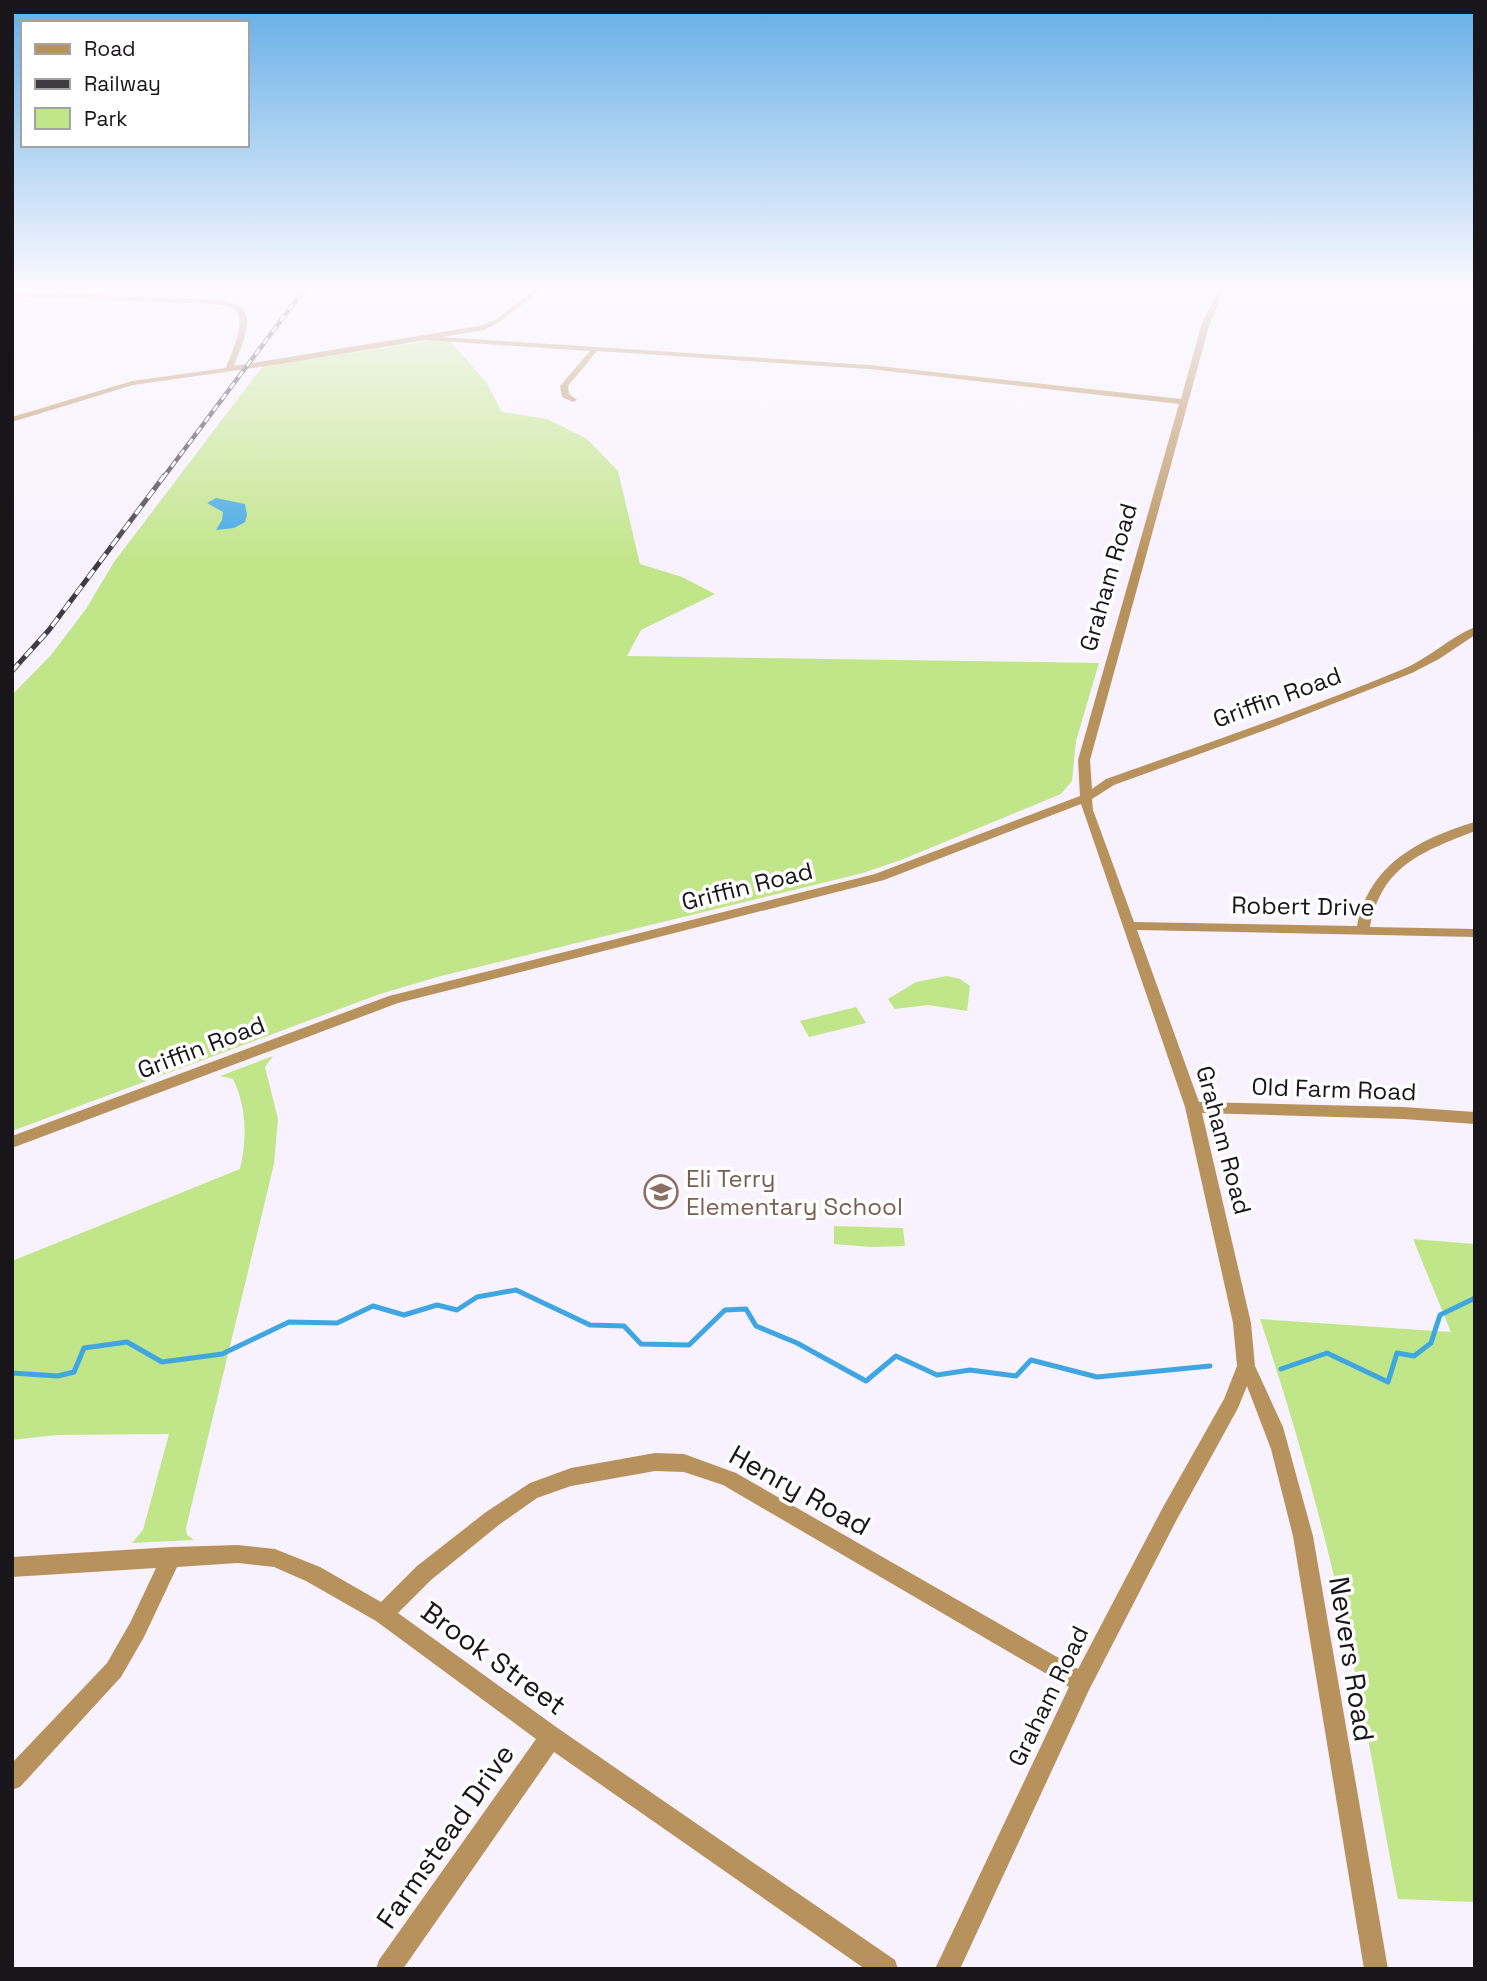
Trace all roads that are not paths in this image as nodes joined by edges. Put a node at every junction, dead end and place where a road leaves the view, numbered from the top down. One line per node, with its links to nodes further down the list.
1 (157, 379): 7 (street)
2 (569, 379): 5 (street)
3 (982, 379): 6 (street)
4 (1190, 379): 6 (street, Graham Road)
5 (573, 400)
6 (1184, 402): 9 (street, Graham Road)
7 (12, 420)
8 (1475, 630): 9 (street, Griffin Road)
9 (1085, 798): 11 (street, Graham Road); 16 (street, Griffin Road)
10 (1475, 826): 12 (street)
11 (1130, 926): 12 (street, Robert Drive); 14 (street, Graham Road)
12 (1363, 930): 13 (street, Robert Drive)
13 (1475, 933)
14 (1193, 1107): 15 (street, Old Farm Road); 17 (street, Graham Road)
15 (1475, 1118)
16 (12, 1142)
17 (1246, 1366): 21 (street, Graham Road); 27 (street, Nevers Road)
18 (172, 1556): 19 (street, Brook Street); 20 (street, Brook Street); 23 (street)
19 (12, 1567)
20 (383, 1614): 21 (street, Henry Road); 22 (street, Brook Street)
21 (1082, 1683): 26 (street, Graham Road)
22 (551, 1737): 24 (street, Farmstead Drive); 25 (street, Brook Street)
23 (12, 1779)
24 (388, 1969)
25 (887, 1969)
26 (947, 1969)
27 (1376, 1969)

